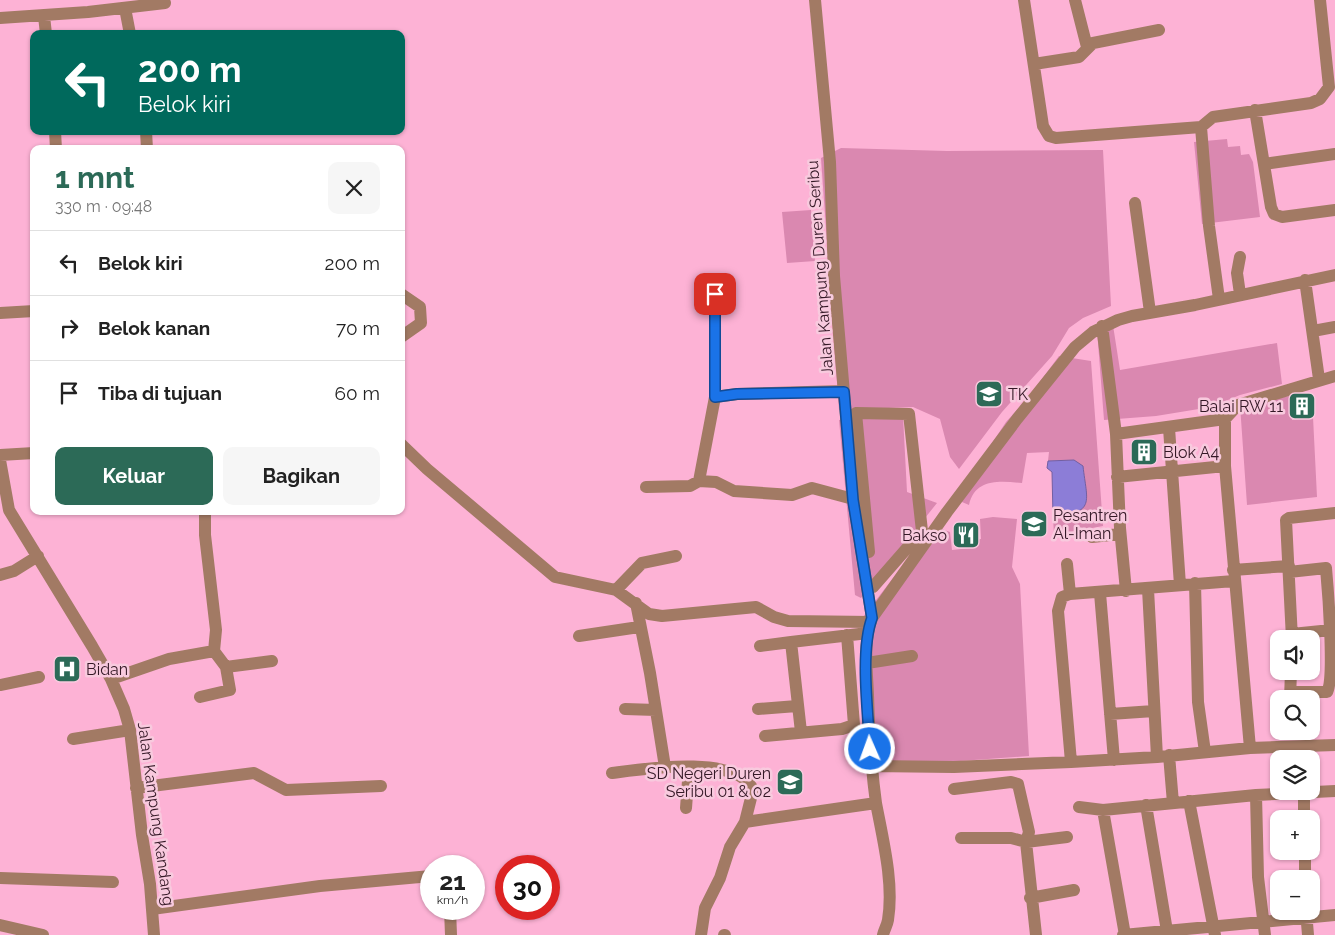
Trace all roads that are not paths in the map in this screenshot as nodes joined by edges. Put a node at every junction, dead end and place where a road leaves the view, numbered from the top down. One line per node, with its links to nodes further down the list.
1 (815, 0): 37 (street, Jalan Kampung Duren Seribu)
2 (1024, 0): 14 (street)
3 (1075, 0): 13 (street)
4 (1320, 0): 12 (street)
5 (165, 3): 6 (street)
6 (125, 8): 7 (street); 10 (street)
7 (44, 16): 8 (street); 9 (street)
8 (0, 18)
9 (46, 30)
10 (129, 30)
11 (1159, 30): 13 (street)
12 (1330, 38): 15 (street)
13 (1087, 47): 14 (street)
14 (1034, 64): 16 (street)
15 (1255, 110): 16 (street); 18 (street)
16 (1201, 127): 27 (street)
17 (1335, 154): 18 (street)
18 (1264, 164): 20 (street)
19 (1135, 204): 29 (street)
20 (1335, 210)
21 (1240, 257): 25 (street)
22 (1335, 274): 23 (street)
23 (1305, 280): 25 (street); 33 (street)
24 (715, 294): 38 (street)
25 (1240, 294): 27 (street)
26 (405, 297): 34 (street)
27 (1220, 299): 29 (street)
28 (30, 311): 30 (street)
29 (1150, 312): 31 (street)
30 (0, 313)
31 (1102, 326): 41 (street); 71 (street)
32 (1335, 327): 33 (street)
33 (1313, 331): 36 (street)
34 (405, 333)
35 (1335, 376): 36 (street)
36 (1319, 379): 39 (street)
37 (844, 392): 38 (street); 51 (street, Jalan Kampung Duren Seribu)
38 (715, 397): 49 (street)
39 (1225, 419): 40 (street); 46 (street)
40 (1169, 428): 41 (street); 47 (street)
41 (1116, 434): 48 (street)
42 (405, 448): 66 (street)
43 (30, 453): 44 (street)
44 (0, 455)
45 (0, 460): 56 (street, Jalan Kampung Kandang)
46 (1225, 466): 47 (street); 61 (street)
47 (1173, 471): 48 (street); 63 (street)
48 (1117, 477): 54 (street)
49 (699, 481): 50 (street); 51 (street)
50 (646, 487)
51 (853, 500): 71 (street, Jalan Kampung Duren Seribu)
52 (1335, 513): 59 (street)
53 (206, 515): 80 (street)
54 (1120, 534): 55 (street); 67 (street)
55 (1092, 538)
56 (38, 556): 60 (street); 87 (street, Jalan Kampung Kandang)
57 (676, 556): 66 (street)
58 (1067, 564): 69 (street)
59 (1289, 569): 61 (street); 73 (street); 74 (street)
60 (0, 574)
61 (1234, 575): 62 (street); 102 (street)
62 (1195, 583): 63 (street); 103 (street)
63 (1180, 585): 65 (street)
64 (872, 587): 64 (street); 71 (street)
65 (1148, 589): 67 (street); 95 (street)
66 (616, 590): 70 (street)
67 (1126, 591): 68 (street)
68 (1100, 593): 69 (street); 96 (street)
69 (1070, 594): 106 (street)
70 (636, 603): 71 (street); 72 (street)
71 (872, 620): 76 (street); 84 (street, Jalan Kampung Duren Seribu)
72 (640, 627): 77 (street); 94 (street)
73 (1292, 630)
74 (1331, 630): 75 (street); 81 (street)
75 (1320, 632)
76 (847, 635): 78 (street); 98 (street)
77 (579, 636)
78 (791, 642): 79 (street); 91 (street)
79 (760, 646)
80 (214, 651): 85 (street); 87 (street)
81 (1334, 651): 89 (street)
82 (912, 656): 84 (street)
83 (272, 661): 85 (street)
84 (867, 663): 107 (street, Jalan Kampung Duren Seribu)
85 (226, 667): 90 (street)
86 (39, 678): 88 (street)
87 (111, 679): 97 (street, Jalan Kampung Kandang)
88 (0, 685)
89 (1320, 693)
90 (200, 697)
91 (797, 706): 92 (street); 98 (street)
92 (758, 708)
93 (625, 709): 94 (street)
94 (656, 710): 108 (street)
95 (1154, 712): 96 (street); 104 (street)
96 (1110, 714): 105 (street)
97 (130, 730): 100 (street); 112 (street, Jalan Kampung Kandang)
98 (801, 732): 99 (street)
99 (765, 736)
100 (73, 739)
101 (1335, 745): 102 (street)
102 (1250, 748): 103 (street)
103 (1205, 752): 104 (street)
104 (1163, 756): 105 (street); 119 (street)
105 (1114, 760): 106 (street)
106 (1070, 762): 107 (street)
107 (870, 766): 120 (street, Jalan Kampung Duren Seribu)
108 (665, 767): 109 (street); 110 (street)
109 (689, 767): 123 (street); 125 (street)
110 (612, 773)
111 (380, 786): 112 (street)
112 (136, 788): 134 (street, Jalan Kampung Kandang)
113 (954, 789): 128 (street)
114 (1335, 791): 115 (street)
115 (1320, 792)
116 (1256, 794): 117 (street); 118 (street); 141 (street)
117 (1270, 794)
118 (1189, 801): 119 (street); 143 (street)
119 (1173, 803): 121 (street)
120 (876, 804): 125 (street); 148 (street, Jalan Kampung Duren Seribu)
121 (1146, 805): 124 (street); 142 (street)
122 (1079, 807): 124 (street)
123 (686, 808)
124 (1103, 810): 150 (street)
125 (745, 822): 147 (street)
126 (1067, 837): 128 (street)
127 (961, 838): 128 (street)
128 (1026, 842): 133 (street)
129 (420, 877): 134 (street)
130 (0, 878): 131 (street)
131 (113, 882)
132 (1074, 890): 133 (street)
133 (1030, 898): 149 (street)
134 (152, 909): 145 (street, Jalan Kampung Kandang)
135 (1320, 915): 136 (street)
136 (1335, 915)
137 (450, 920): 146 (street)
138 (1291, 920): 141 (street)
139 (1306, 920): 151 (street)
140 (0, 925): 144 (street)
141 (1264, 929): 143 (street)
142 (1167, 931): 143 (street); 150 (street)
143 (1215, 932)
144 (43, 935)
145 (154, 935)
146 (451, 935)
147 (701, 935)
148 (883, 935)
149 (1036, 935)
150 (1125, 935)
151 (1308, 935)

